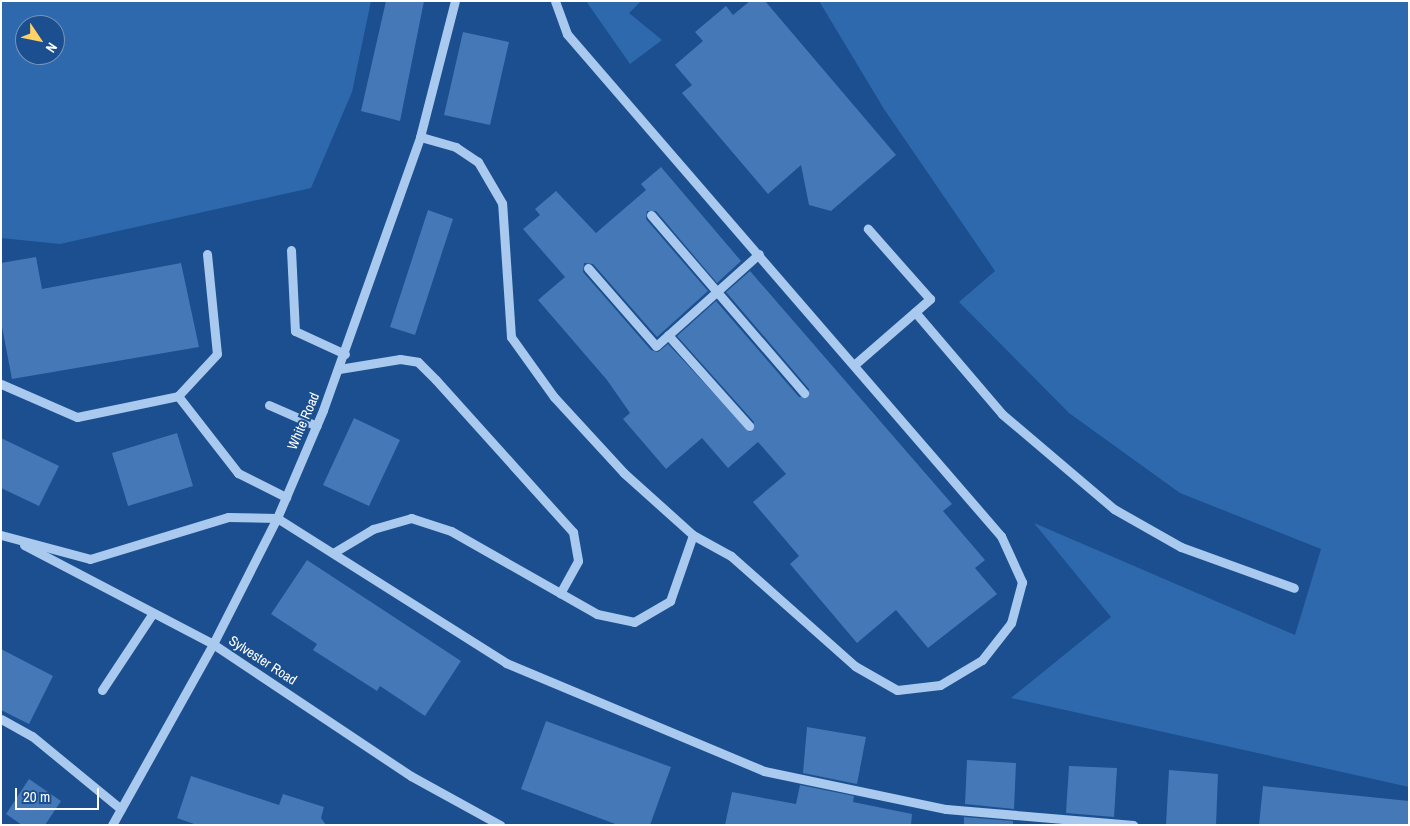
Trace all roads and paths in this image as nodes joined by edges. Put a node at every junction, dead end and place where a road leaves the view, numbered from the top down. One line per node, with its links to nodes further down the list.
1 (455, 1): 3 (street, White Road)
2 (555, 1): 8 (street)
3 (420, 137): 13 (street, White Road); 25 (street)
4 (651, 215): 10 (street)
5 (868, 228): 11 (street)
6 (291, 250): 13 (street)
7 (207, 254): 18 (street)
8 (759, 254): 10 (street); 14 (street)
9 (588, 268): 12 (street)
10 (716, 292): 12 (street); 17 (street)
11 (915, 312): 14 (street); 27 (street)
12 (668, 335): 21 (street)
13 (345, 354): 15 (street, White Road)
14 (854, 365): 25 (street)
15 (339, 369): 20 (street, White Road); 28 (street)
16 (1, 384): 18 (street)
17 (804, 393)
18 (178, 396): 22 (street)
19 (269, 405): 20 (street)
20 (317, 426): 22 (street, White Road)
21 (749, 426)
22 (286, 497): 23 (street, White Road)
23 (277, 518): 24 (street, Sylvester Road); 26 (street); 30 (street, White Road)
24 (1, 535): 29 (street, Sylvester Road)
25 (693, 535): 28 (street)
26 (333, 553): 28 (street); 36 (street)
27 (1294, 588)
28 (560, 593)
29 (152, 613): 30 (street, Sylvester Road); 31 (street)
30 (213, 644): 33 (street, White Road); 35 (street, Sylvester Road)
31 (102, 690)
32 (1, 719): 33 (street)
33 (121, 809): 34 (street, White Road)
34 (112, 825)
35 (500, 825)
36 (1133, 825)

